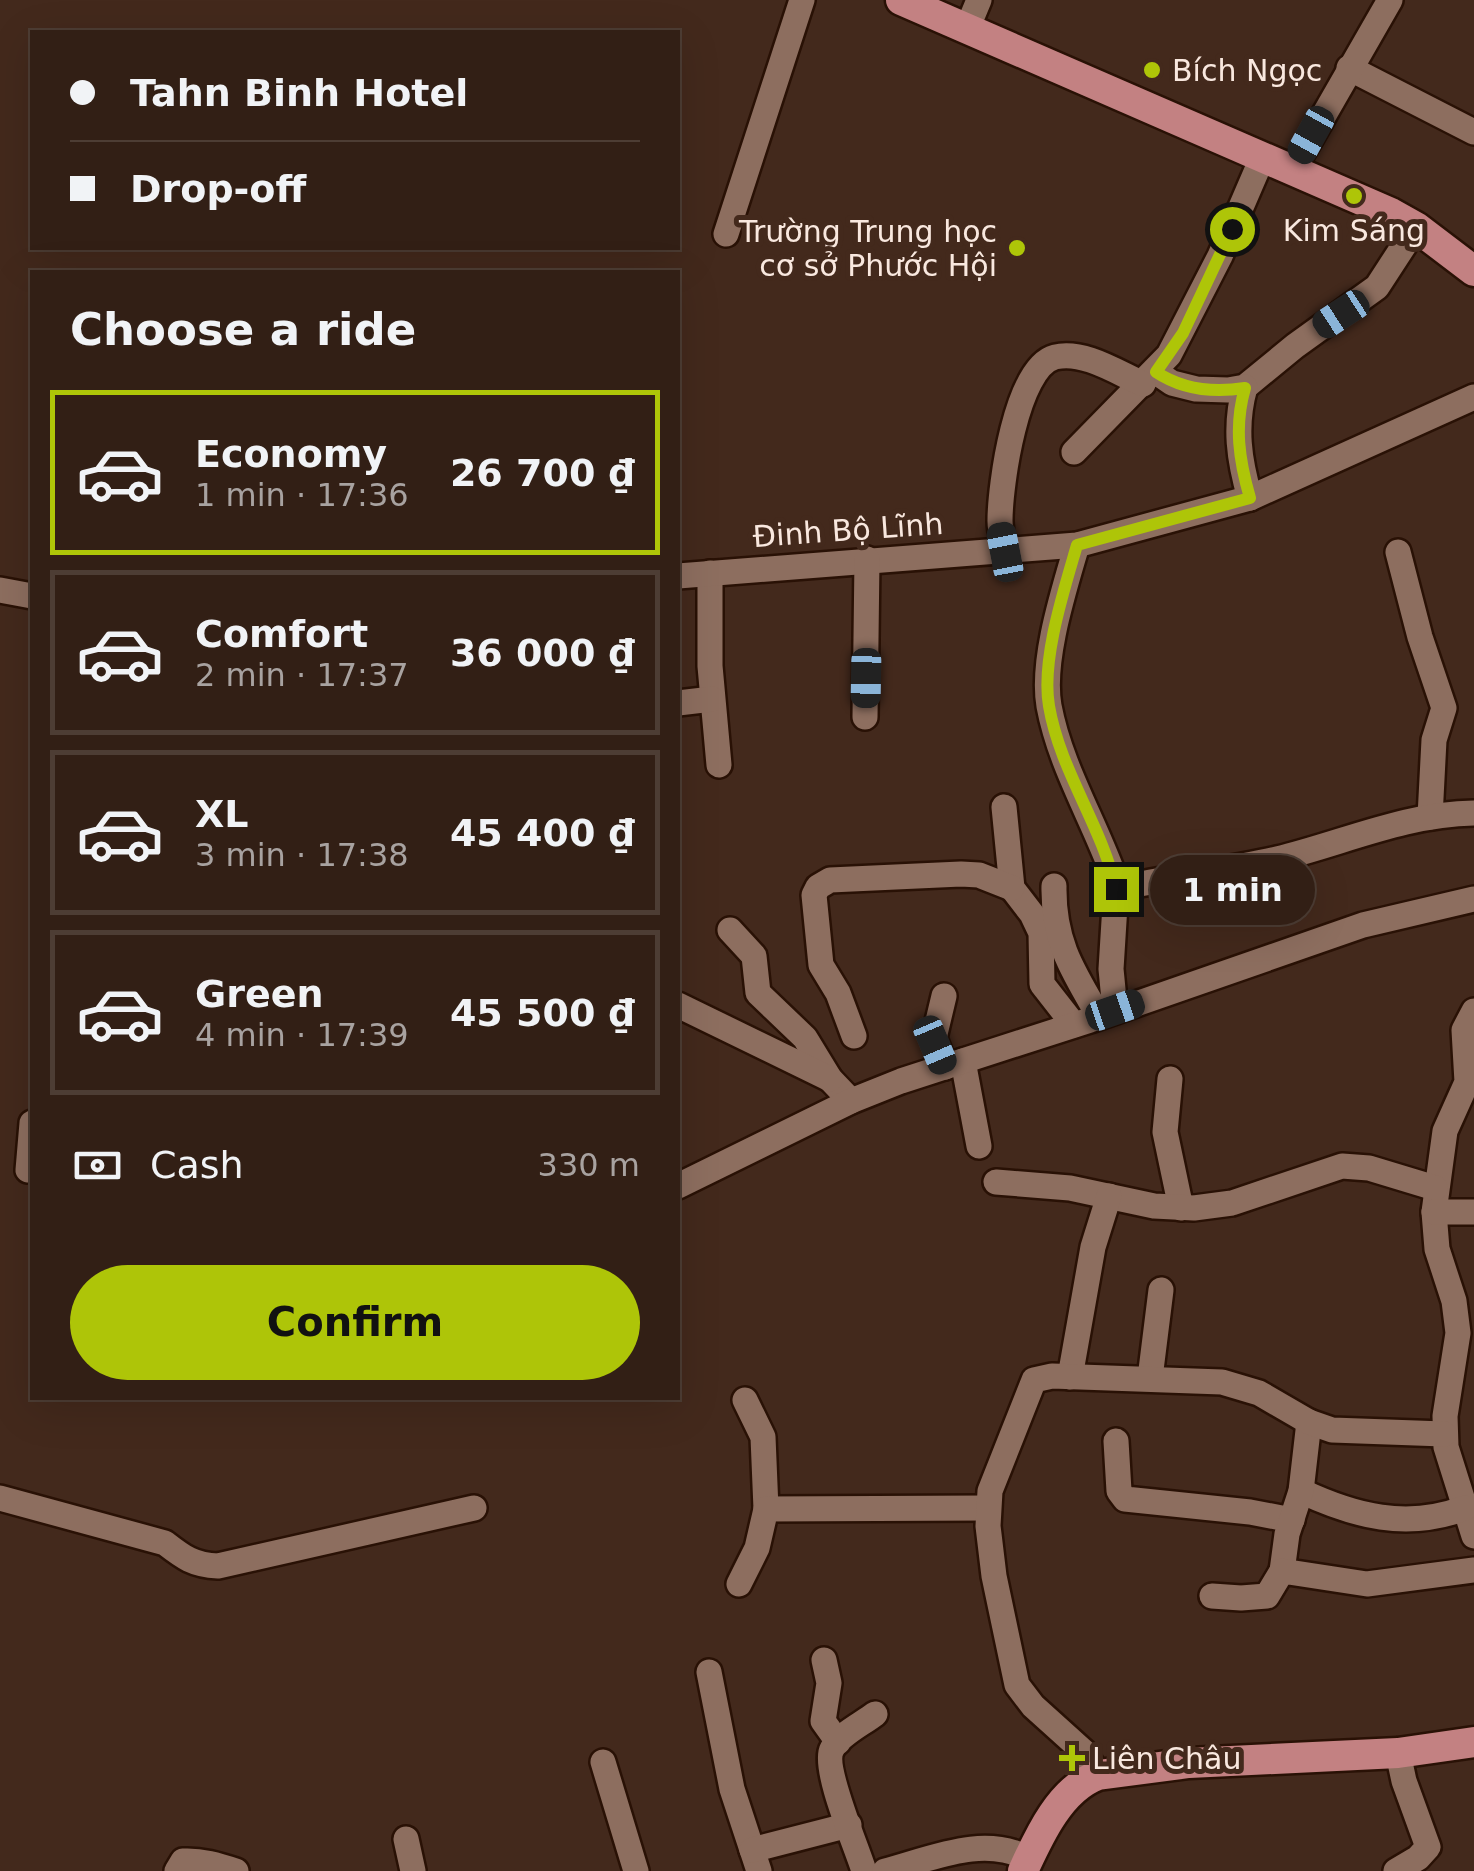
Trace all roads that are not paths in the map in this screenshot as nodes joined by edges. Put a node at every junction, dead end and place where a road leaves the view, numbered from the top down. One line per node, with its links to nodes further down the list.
1 (802, 0): 11 (street)
2 (901, 0): 5 (main road)
3 (980, 0): 5 (street)
4 (1384, 2): 6 (street)
5 (967, 29): 8 (main road)
6 (1349, 68): 7 (street); 9 (street)
7 (1474, 132)
8 (1263, 156): 9 (main road); 13 (street)
9 (1292, 169): 10 (main road)
10 (1416, 227): 12 (main road); 14 (street)
11 (726, 234)
12 (1474, 271)
13 (1149, 378): 14 (street); 16 (street); 19 (street)
14 (1245, 388): 17 (street)
15 (1474, 397): 17 (street, Đinh Bộ Lĩnh)
16 (1074, 452)
17 (1250, 498): 18 (street, Đinh Bộ Lĩnh)
18 (1077, 545): 19 (street, Đinh Bộ Lĩnh); 35 (street)
19 (1005, 552): 21 (street, Đinh Bộ Lĩnh)
20 (1398, 552): 32 (street)
21 (867, 560): 22 (street, Đinh Bộ Lĩnh); 28 (street)
22 (710, 573): 23 (street, Đinh Bộ Lĩnh); 26 (street)
23 (680, 576)
24 (0, 590): 25 (street)
25 (30, 596)
26 (712, 699): 27 (street); 29 (street)
27 (680, 703)
28 (865, 717)
29 (718, 765)
30 (1004, 808): 34 (street)
31 (1474, 813): 32 (street)
32 (1430, 817): 35 (street)
33 (1054, 886): 41 (street)
34 (1012, 888): 41 (street); 42 (street)
35 (1116, 889): 41 (street)
36 (1474, 899): 41 (street)
37 (730, 930): 44 (street)
38 (944, 996): 43 (street)
39 (680, 1006): 44 (street)
40 (1474, 1011): 53 (street)
41 (1096, 1017): 43 (street)
42 (854, 1036)
43 (954, 1064): 46 (street); 48 (street)
44 (830, 1079): 46 (street)
45 (1170, 1079): 54 (street)
46 (851, 1101): 51 (street)
47 (30, 1146): 49 (street)
48 (979, 1146)
49 (28, 1170)
50 (996, 1182): 52 (street)
51 (680, 1185)
52 (1109, 1196): 54 (street); 58 (street)
53 (1435, 1200): 54 (street); 55 (street); 57 (street)
54 (1182, 1208)
55 (1474, 1212)
56 (1161, 1290): 59 (street)
57 (1464, 1368): 62 (street)
58 (1070, 1376): 59 (street); 68 (street)
59 (1150, 1378): 61 (street)
60 (745, 1400): 69 (street)
61 (1309, 1422): 62 (street); 64 (street)
62 (1444, 1434): 66 (street)
63 (1116, 1440): 70 (street)
64 (1301, 1491): 66 (street); 70 (street)
65 (0, 1498): 67 (street)
66 (1466, 1499): 71 (street)
67 (474, 1508)
68 (988, 1508): 69 (street); 83 (street)
69 (766, 1509): 74 (street)
70 (1292, 1520): 73 (street)
71 (1474, 1536)
72 (1474, 1570): 73 (street)
73 (1282, 1571): 75 (street)
74 (740, 1584)
75 (1212, 1596)
76 (824, 1660): 80 (street)
77 (709, 1672): 86 (street)
78 (875, 1714): 80 (street)
79 (1474, 1741): 81 (main road)
80 (838, 1742): 84 (street)
81 (1398, 1753): 83 (main road); 94 (street)
82 (604, 1762): 91 (street)
83 (1098, 1774): 87 (main road)
84 (849, 1824): 86 (street); 92 (street)
85 (406, 1839): 90 (street)
86 (756, 1860)
87 (1026, 1865): 93 (street)
88 (177, 1871): 89 (street)
89 (236, 1871)
90 (413, 1871)
91 (636, 1871)
92 (864, 1871)
93 (885, 1871)
94 (1396, 1871)

